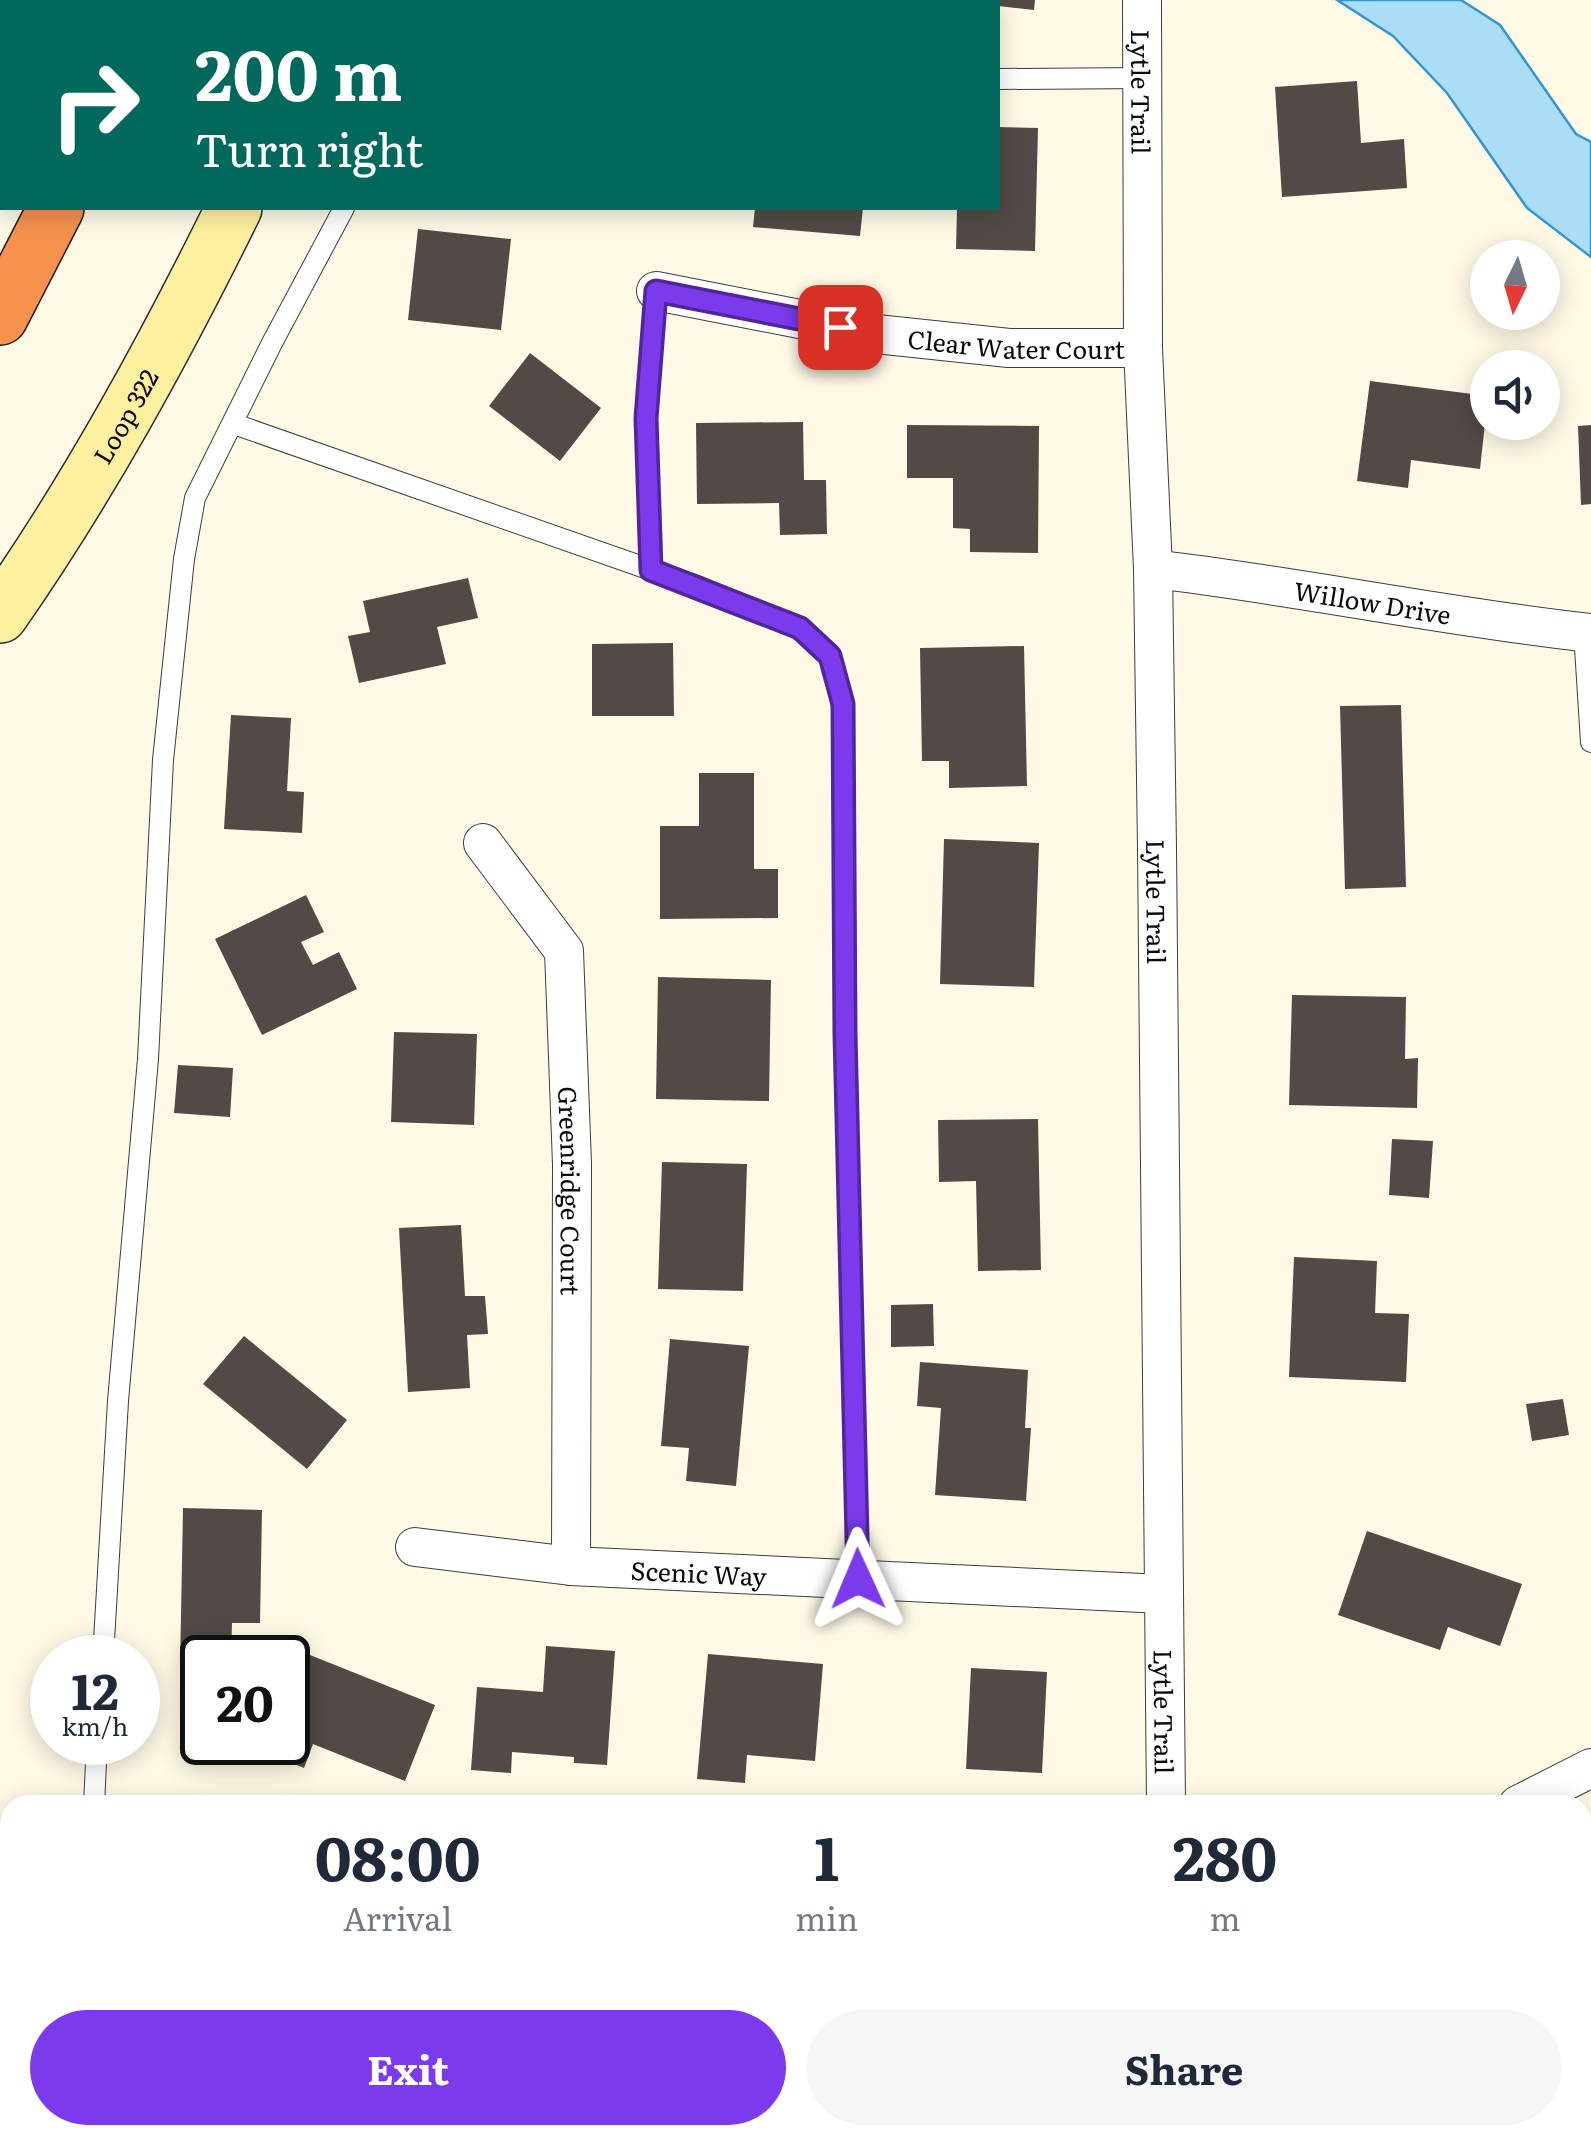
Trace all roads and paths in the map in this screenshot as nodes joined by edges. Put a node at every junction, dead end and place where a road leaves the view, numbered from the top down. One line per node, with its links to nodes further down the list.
1 (1142, 0): 2 (street, Lytle Trail)
2 (1143, 78): 3 (lane); 9 (street, Lytle Trail)
3 (1000, 80)
4 (55, 210): 8 (highway)
5 (233, 210): 13 (main road, Loop 322)
6 (343, 210): 10 (lane)
7 (656, 291): 9 (street, Clear Water Court); 12 (lane)
8 (0, 316)
9 (1143, 348): 11 (street, Lytle Trail)
10 (234, 424): 12 (lane); 21 (lane)
11 (1153, 569): 14 (street, Willow Drive); 20 (street, Lytle Trail)
12 (651, 570): 19 (lane)
13 (0, 615)
14 (1587, 632): 15 (lane)
15 (1591, 742)
16 (483, 844): 18 (street, Greenridge Court)
17 (415, 1548): 18 (street, Scenic Way)
18 (571, 1566): 19 (street, Scenic Way)
19 (858, 1579): 20 (street, Scenic Way)
20 (1163, 1594): 25 (street, Lytle Trail)
21 (103, 1635)
22 (97, 1765): 24 (lane)
23 (1591, 1768): 26 (street)
24 (95, 1795)
25 (1166, 1795)
26 (1538, 1795)

